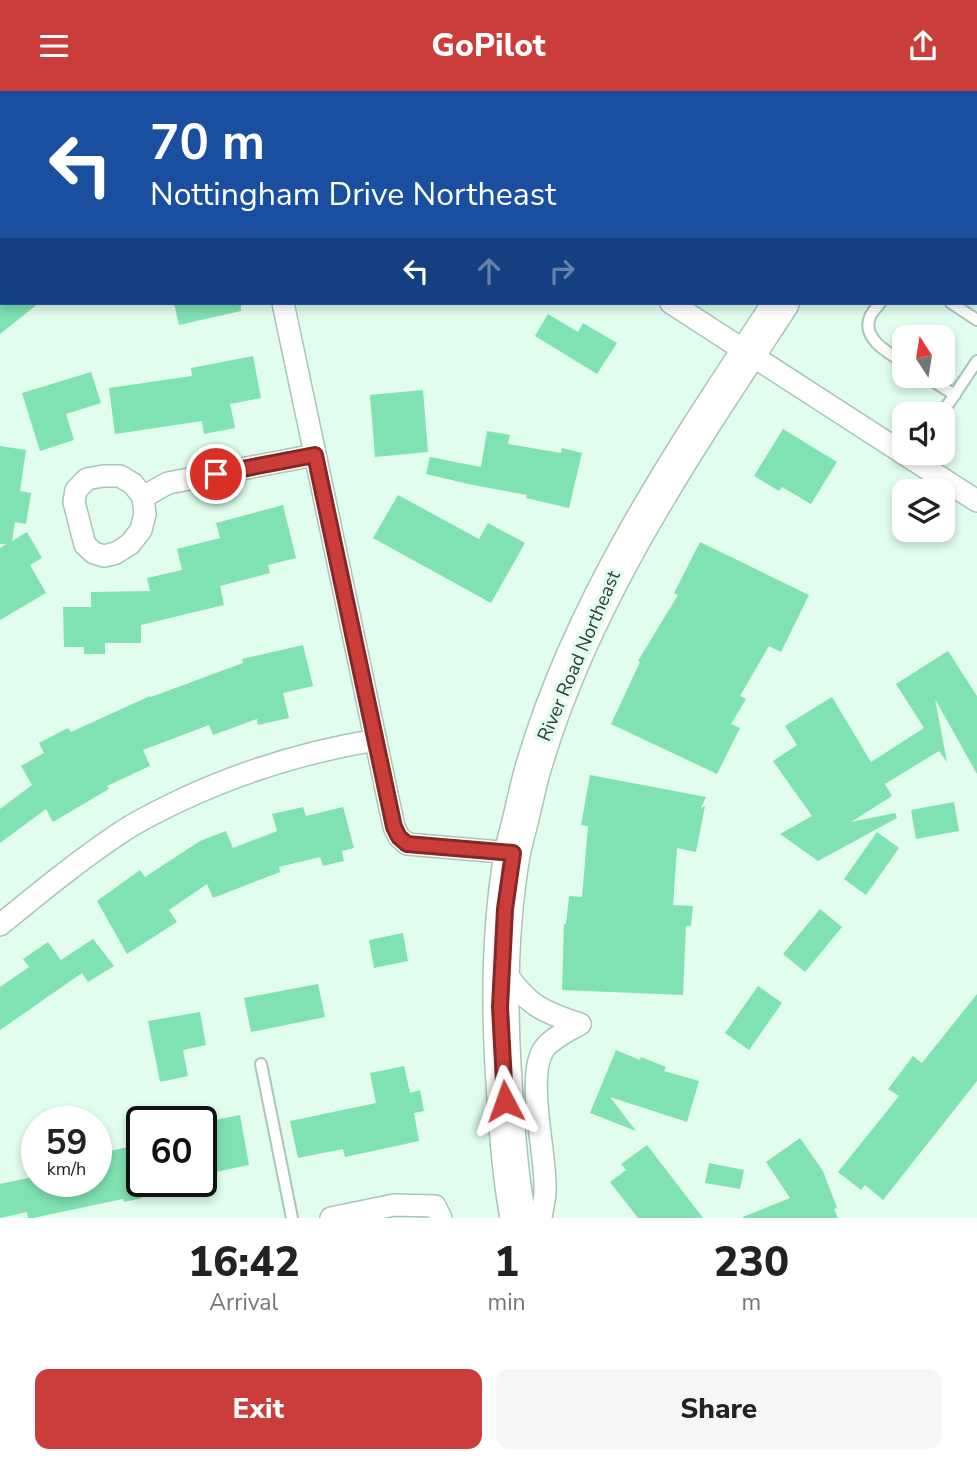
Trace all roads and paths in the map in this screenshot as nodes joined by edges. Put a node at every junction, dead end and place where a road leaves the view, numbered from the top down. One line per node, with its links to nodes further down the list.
1 (283, 305): 14 (street)
2 (674, 305): 7 (street)
3 (780, 305): 7 (main road, River Road Northeast)
4 (879, 305): 8 (lane)
5 (954, 305): 6 (lane)
6 (977, 320)
7 (748, 352): 13 (street); 19 (main road, River Road Northeast)
8 (892, 355)
9 (977, 361): 11 (lane)
10 (946, 389): 11 (lane)
11 (955, 395): 12 (lane)
12 (950, 402)
13 (892, 442)
14 (315, 455): 16 (street); 18 (street)
15 (927, 465): 17 (street)
16 (143, 497)
17 (977, 501)
18 (376, 740): 19 (street); 20 (street)
19 (513, 853): 21 (main road, River Road Northeast)
20 (0, 925)
21 (502, 966): 26 (main road, River Road Northeast); 27 (street)
22 (261, 1064): 23 (lane)
23 (292, 1218)
24 (331, 1218): 25 (street)
25 (441, 1218)
26 (518, 1218)
27 (541, 1218)

